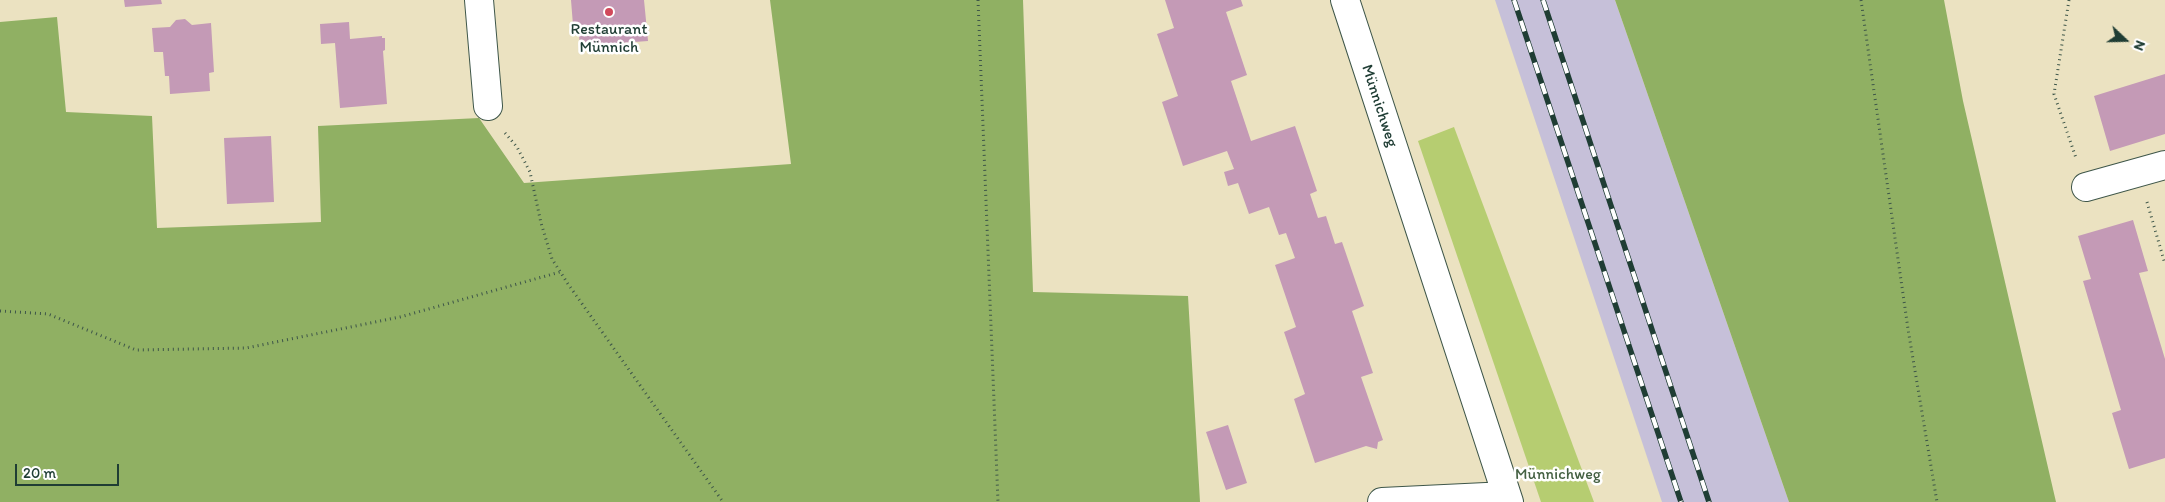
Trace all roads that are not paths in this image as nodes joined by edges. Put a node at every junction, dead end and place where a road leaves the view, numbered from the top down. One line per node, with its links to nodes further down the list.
1 (479, 0): 3 (street)
2 (1345, 0): 6 (street, Münnichweg)
3 (488, 106)
4 (2165, 165): 5 (street)
5 (2086, 187)
6 (1508, 499): 7 (street, Münnichweg)
7 (1382, 502)

